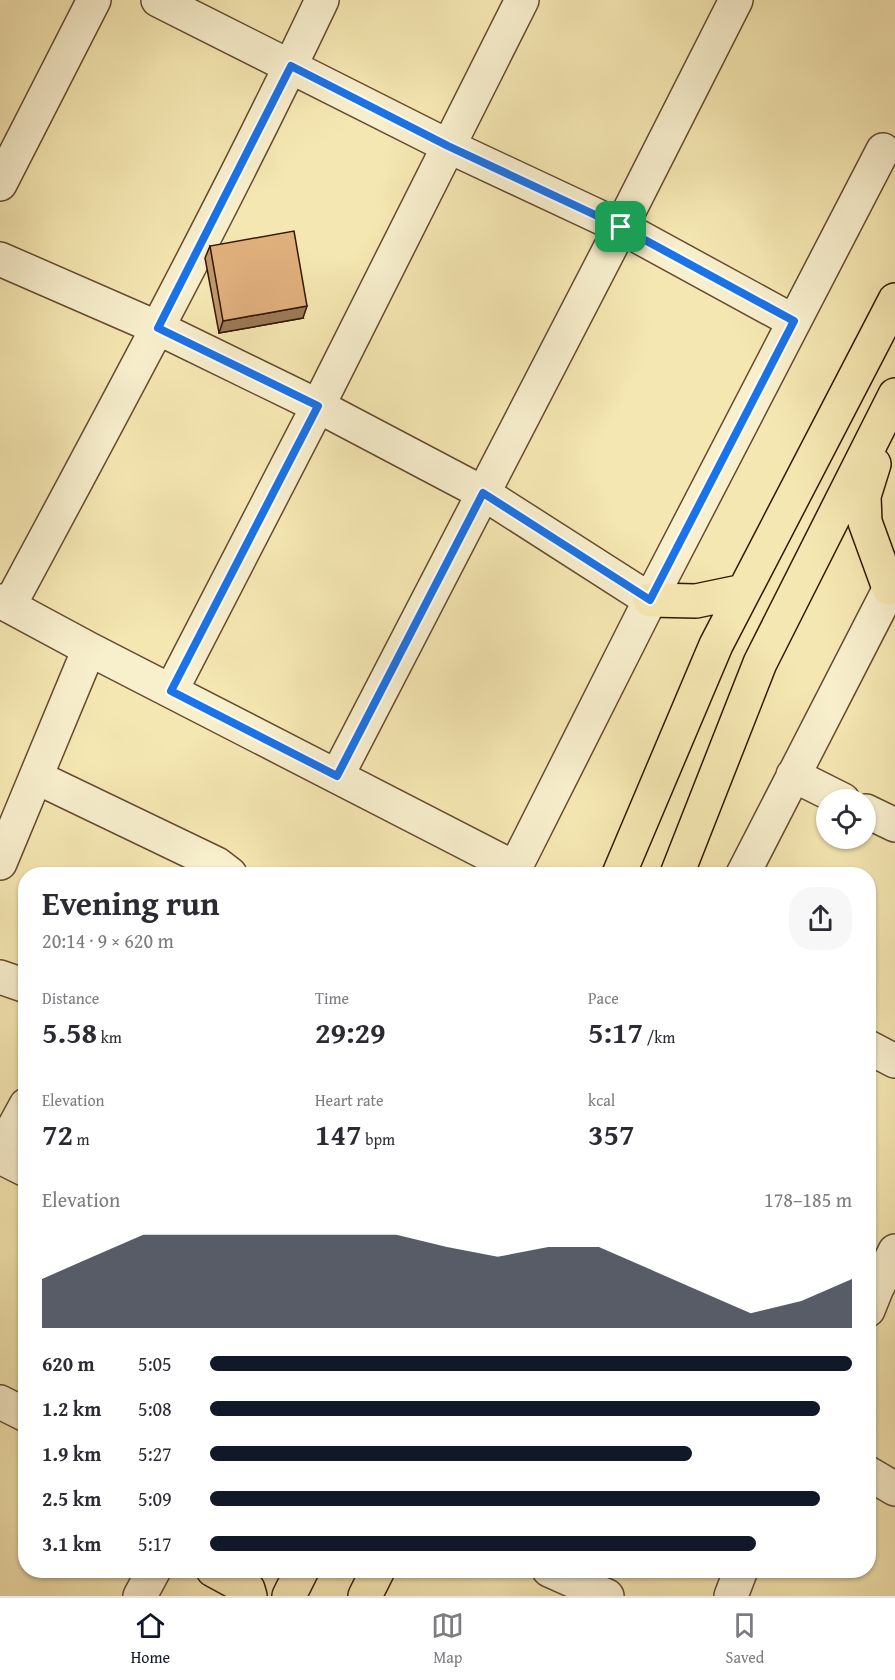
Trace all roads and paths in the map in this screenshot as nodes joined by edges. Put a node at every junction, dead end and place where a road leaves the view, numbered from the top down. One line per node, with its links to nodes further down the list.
1 (94, 0): 9 (street)
2 (158, 0): 6 (street)
3 (322, 0): 6 (street)
4 (522, 0): 7 (street)
5 (736, 0): 10 (street)
6 (291, 66): 7 (street); 14 (street)
7 (448, 146): 10 (street); 16 (street)
8 (883, 150): 13 (street)
9 (0, 184)
10 (621, 227): 13 (street); 17 (street)
11 (0, 259): 14 (street)
12 (895, 300): 19 (main road)
13 (794, 321): 20 (street)
14 (158, 328): 16 (street); 21 (street)
15 (895, 395): 18 (main road); 35 (main road)
16 (318, 406): 17 (street); 23 (street)
17 (483, 493): 20 (street); 25 (street)
18 (893, 586): 24 (street)
19 (744, 591): 20 (main road); 34 (main road)
20 (650, 600): 33 (street)
21 (5, 603): 22 (street)
22 (89, 649): 23 (street); 26 (street)
23 (171, 691): 25 (street)
24 (793, 775): 27 (street); 36 (street)
25 (337, 776): 32 (street)
26 (36, 777): 30 (street); 31 (street)
27 (821, 789)
28 (876, 816): 29 (street)
29 (895, 825)
30 (0, 863)
31 (221, 867)
32 (506, 867)
33 (515, 867)
34 (622, 867)
35 (680, 867)
36 (747, 867)
37 (0, 977): 38 (street)
38 (18, 983)
39 (876, 1051): 40 (street)
40 (895, 1061)
41 (18, 1120): 42 (street)
42 (0, 1155): 43 (street)
43 (18, 1165)
44 (895, 1251): 45 (street)
45 (876, 1287)
46 (0, 1401): 47 (street)
47 (18, 1411)
48 (876, 1478): 49 (street)
49 (895, 1490)
50 (150, 1578): 57 (street)
51 (228, 1578): 58 (main road)
52 (298, 1578): 59 (main road)
53 (374, 1578): 60 (main road)
54 (567, 1578): 56 (street)
55 (738, 1578): 61 (street)
56 (604, 1595)
57 (140, 1596)
58 (250, 1596)
59 (289, 1596)
60 (365, 1596)
61 (731, 1596)

